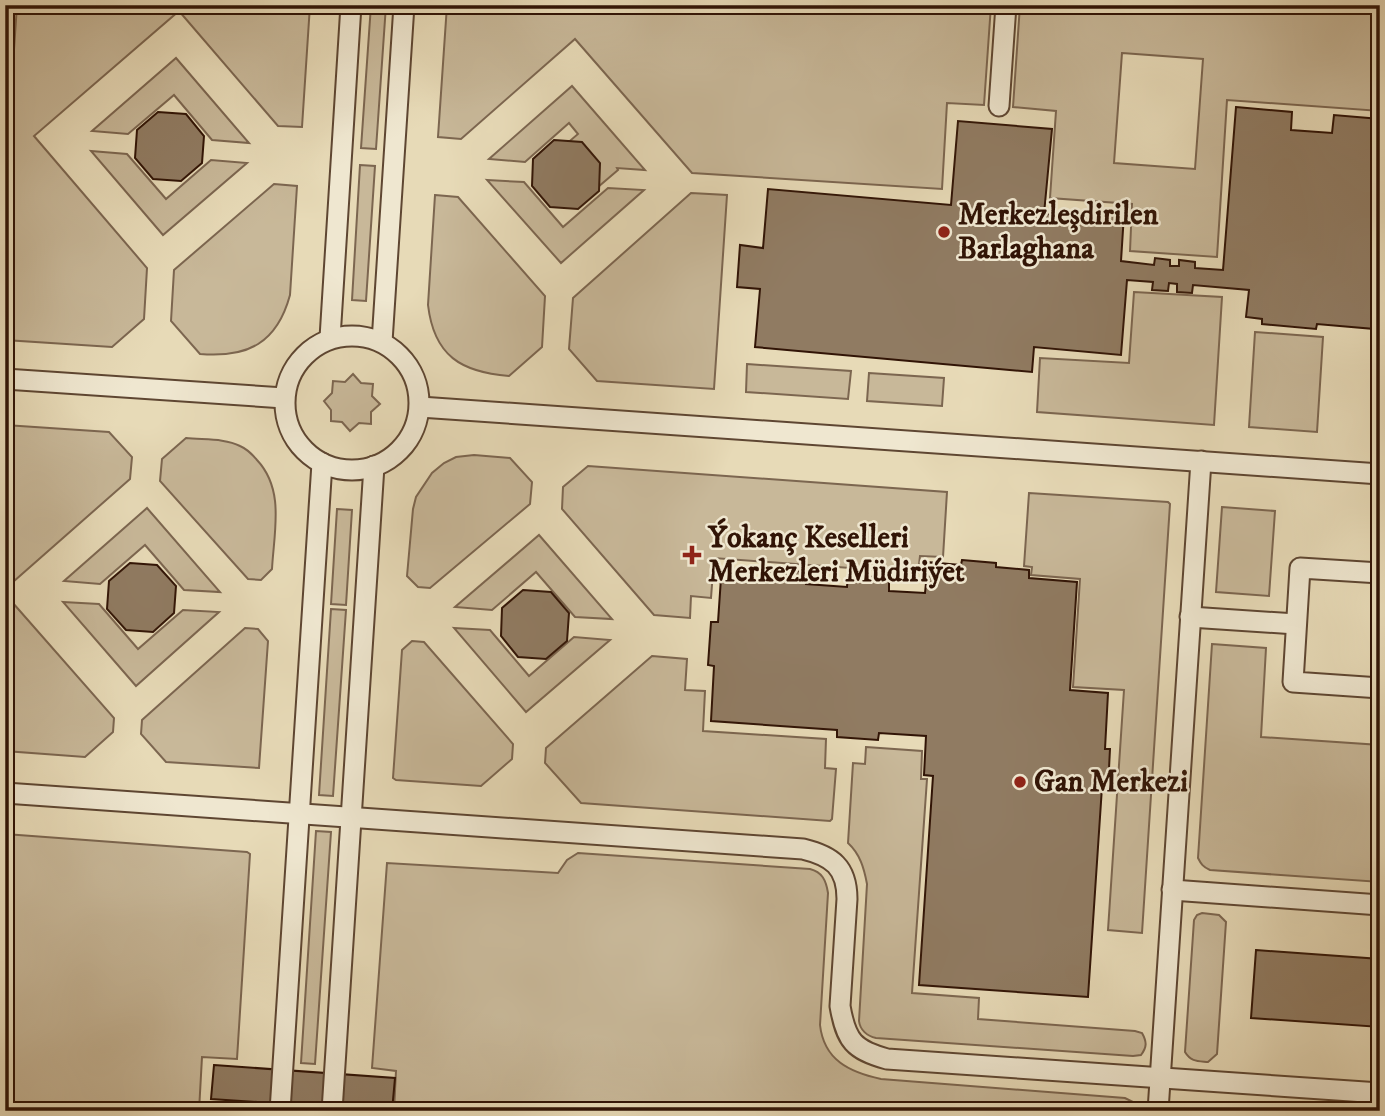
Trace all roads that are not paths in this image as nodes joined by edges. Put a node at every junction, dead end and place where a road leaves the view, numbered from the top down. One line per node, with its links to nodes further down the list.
1 (352, 5): 5 (lane)
2 (404, 5): 6 (lane)
3 (1006, 5): 4 (lane)
4 (999, 106)
5 (330, 338): 6 (lane); 8 (lane)
6 (382, 342): 9 (lane)
7 (5, 379): 8 (lane)
8 (284, 398): 11 (lane)
9 (420, 407): 10 (lane); 12 (lane)
10 (1201, 461): 13 (lane); 15 (lane)
11 (322, 463): 12 (lane); 19 (lane)
12 (374, 466): 20 (lane)
13 (1380, 474)
14 (1380, 573): 16 (lane)
15 (1190, 617): 16 (lane); 21 (lane)
16 (1297, 624): 17 (lane)
17 (1380, 688)
18 (5, 793): 19 (lane)
19 (299, 814): 20 (lane); 25 (lane)
20 (351, 817): 23 (lane); 26 (lane)
21 (1172, 890): 22 (lane); 23 (lane)
22 (1380, 905)
23 (1161, 1078): 24 (lane); 27 (lane)
24 (1380, 1093)
25 (280, 1111)
26 (332, 1111)
27 (1158, 1111)

